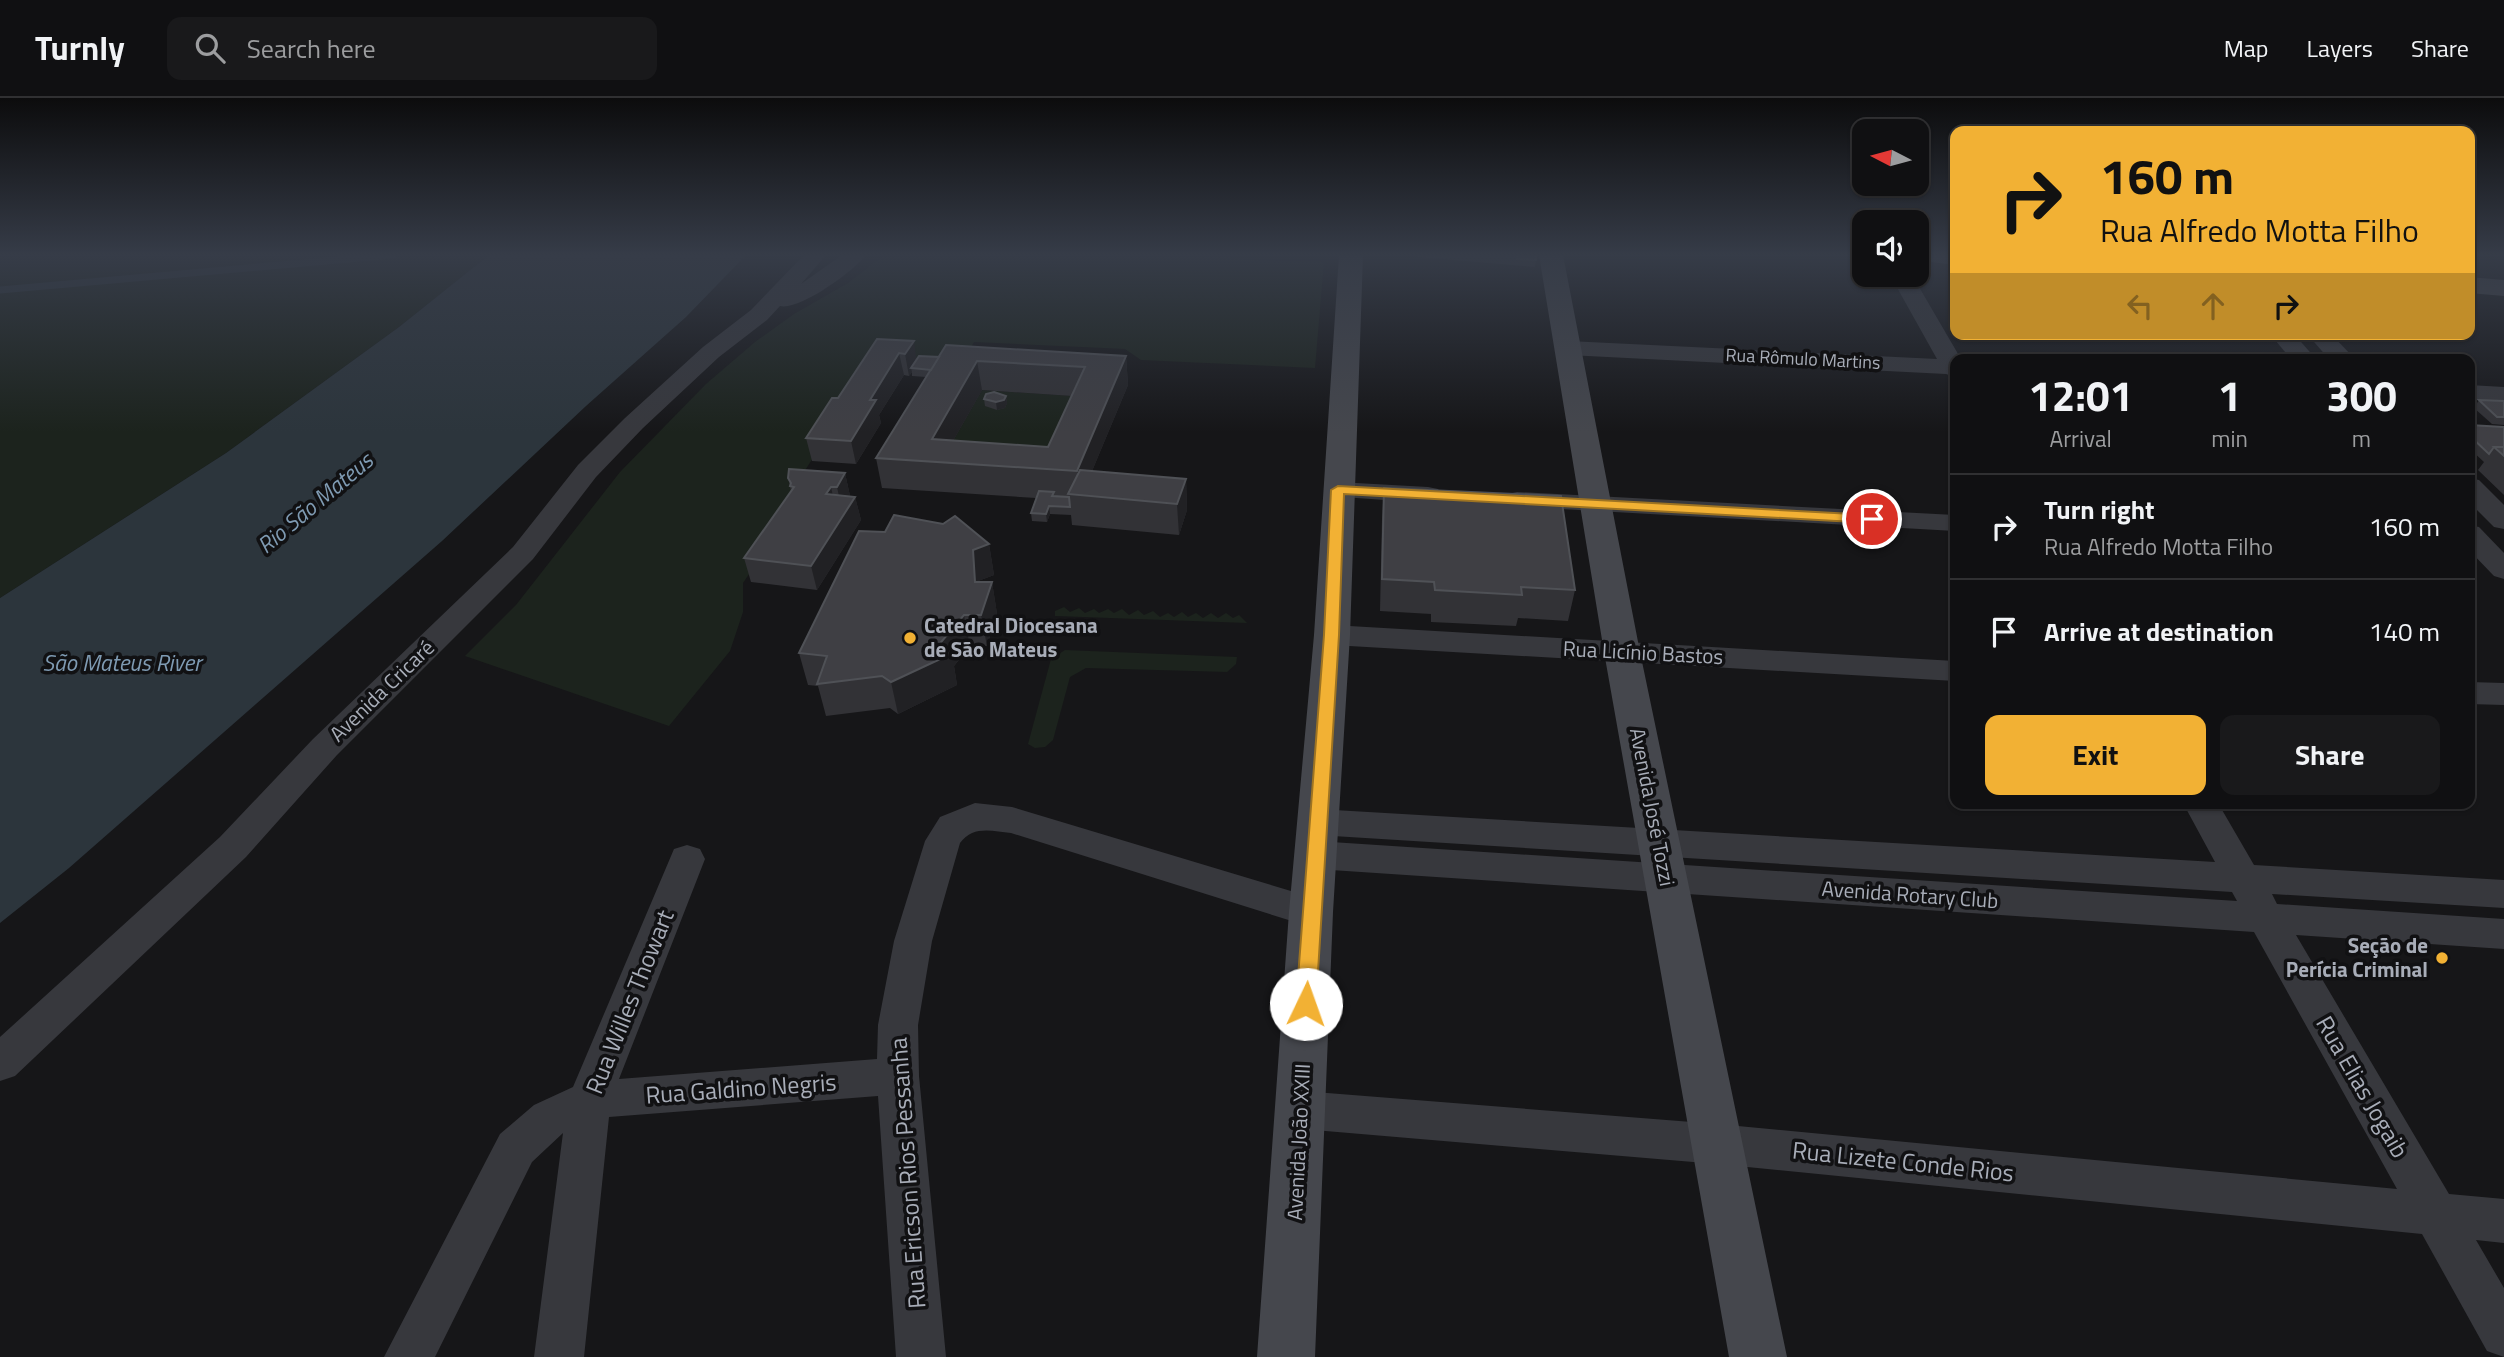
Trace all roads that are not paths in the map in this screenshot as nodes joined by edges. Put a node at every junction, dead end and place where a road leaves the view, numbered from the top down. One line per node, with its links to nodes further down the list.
1 (759, 314): 37 (street, Avenida Cricaré)
2 (1347, 314): 14 (street, Avenida João XXIII)
3 (1562, 314): 7 (street, Avenida José Tozzi)
4 (1923, 314): 10 (street)
5 (2287, 340): 8 (street)
6 (2324, 340): 9 (street)
7 (1568, 348): 11 (street, Rua Rômulo Martins); 16 (street, Avenida José Tozzi)
8 (2299, 354)
9 (2338, 354)
10 (1950, 361)
11 (1950, 368)
12 (2475, 392): 13 (street)
13 (2504, 394)
14 (1338, 490): 16 (street); 21 (street, Avenida João XXIII)
15 (2475, 492): 17 (street)
16 (1597, 504): 18 (street); 22 (street, Avenida José Tozzi)
17 (2504, 520)
18 (1950, 523)
19 (2481, 542): 20 (street)
20 (2504, 569)
21 (1332, 635): 22 (street, Rua Licínio Bastos); 27 (street, Avenida João XXIII)
22 (1622, 652): 23 (street, Rua Licínio Bastos); 29 (street, Avenida José Tozzi)
23 (1950, 671)
24 (2475, 692): 25 (street)
25 (2504, 694)
26 (2203, 809): 31 (street, Rua Elias Jogaib)
27 (1316, 839): 29 (street, Avenida Rotary Club); 34 (street, Avenida João XXIII)
28 (687, 859): 39 (street, Rua Willes Thowart)
29 (1662, 860): 30 (street, Avenida Rotary Club); 33 (street, Avenida Rotary Club); 41 (street, Avenida José Tozzi)
30 (1984, 862): 31 (street, Avenida Rotary Club); 33 (street)
31 (2242, 878): 32 (street, Avenida Rotary Club); 35 (street, Rua Elias Jogaib)
32 (2504, 894)
33 (2002, 901): 35 (street, Avenida Rotary Club)
34 (1311, 912): 38 (street, Rua Ericson Rios Pessanha); 40 (street, Avenida João XXIII)
35 (2266, 918): 36 (street, Avenida Rotary Club); 42 (street, Rua Elias Jogaib)
36 (2504, 934)
37 (0, 1063)
38 (898, 1076): 39 (street, Rua Galdino Negris); 47 (street, Rua Ericson Rios Pessanha)
39 (589, 1100): 45 (street, Rua Galdino Negris); 46 (street, Rua Willes Thowart)
40 (1302, 1110): 41 (street, Rua Lizete Conde Rios); 48 (street, Avenida João XXIII)
41 (1717, 1144): 42 (street, Rua Lizete Conde Rios); 49 (street, Avenida José Tozzi)
42 (2434, 1214): 43 (street, Rua Lizete Conde Rios); 44 (street, Rua Elias Jogaib)
43 (2504, 1221)
44 (2504, 1334)
45 (409, 1357)
46 (559, 1357)
47 (922, 1357)
48 (1286, 1357)
49 (1758, 1357)

